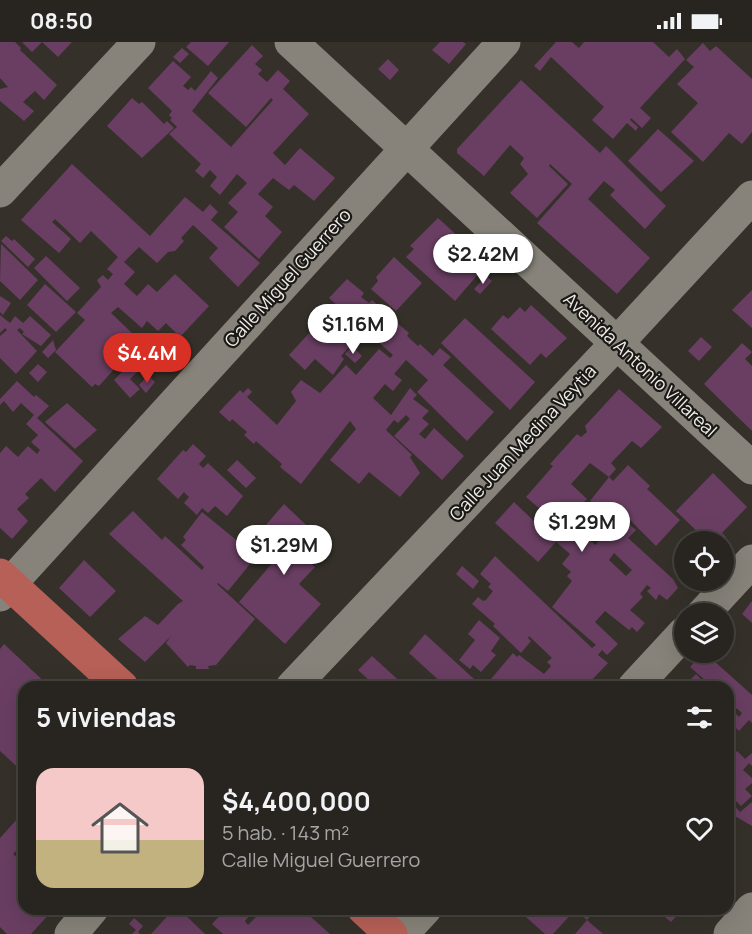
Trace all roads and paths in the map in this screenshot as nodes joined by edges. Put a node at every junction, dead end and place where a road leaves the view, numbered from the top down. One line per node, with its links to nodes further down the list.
1 (139, 42): 5 (street)
2 (291, 42): 4 (street, Avenida Antonio Villareal)
3 (504, 42): 4 (street, Calle Miguel Guerrero)
4 (406, 148): 7 (street, Avenida Antonio Villareal); 10 (street, Calle Miguel Guerrero)
5 (0, 191)
6 (752, 197): 7 (street, Calle Juan Medina Veytia)
7 (617, 344): 8 (street, Avenida Antonio Villareal); 14 (street, Calle Juan Medina Veytia)
8 (752, 468)
9 (752, 561): 11 (street)
10 (3, 584): 13 (main road)
11 (713, 603)
12 (674, 644): 15 (street)
13 (115, 681)
14 (298, 681)
15 (640, 681)
16 (752, 909): 23 (street)
17 (87, 915): 20 (street)
18 (370, 915): 21 (main road)
19 (419, 915): 22 (street)
20 (71, 934)
21 (391, 934)
22 (402, 934)
23 (730, 934)

